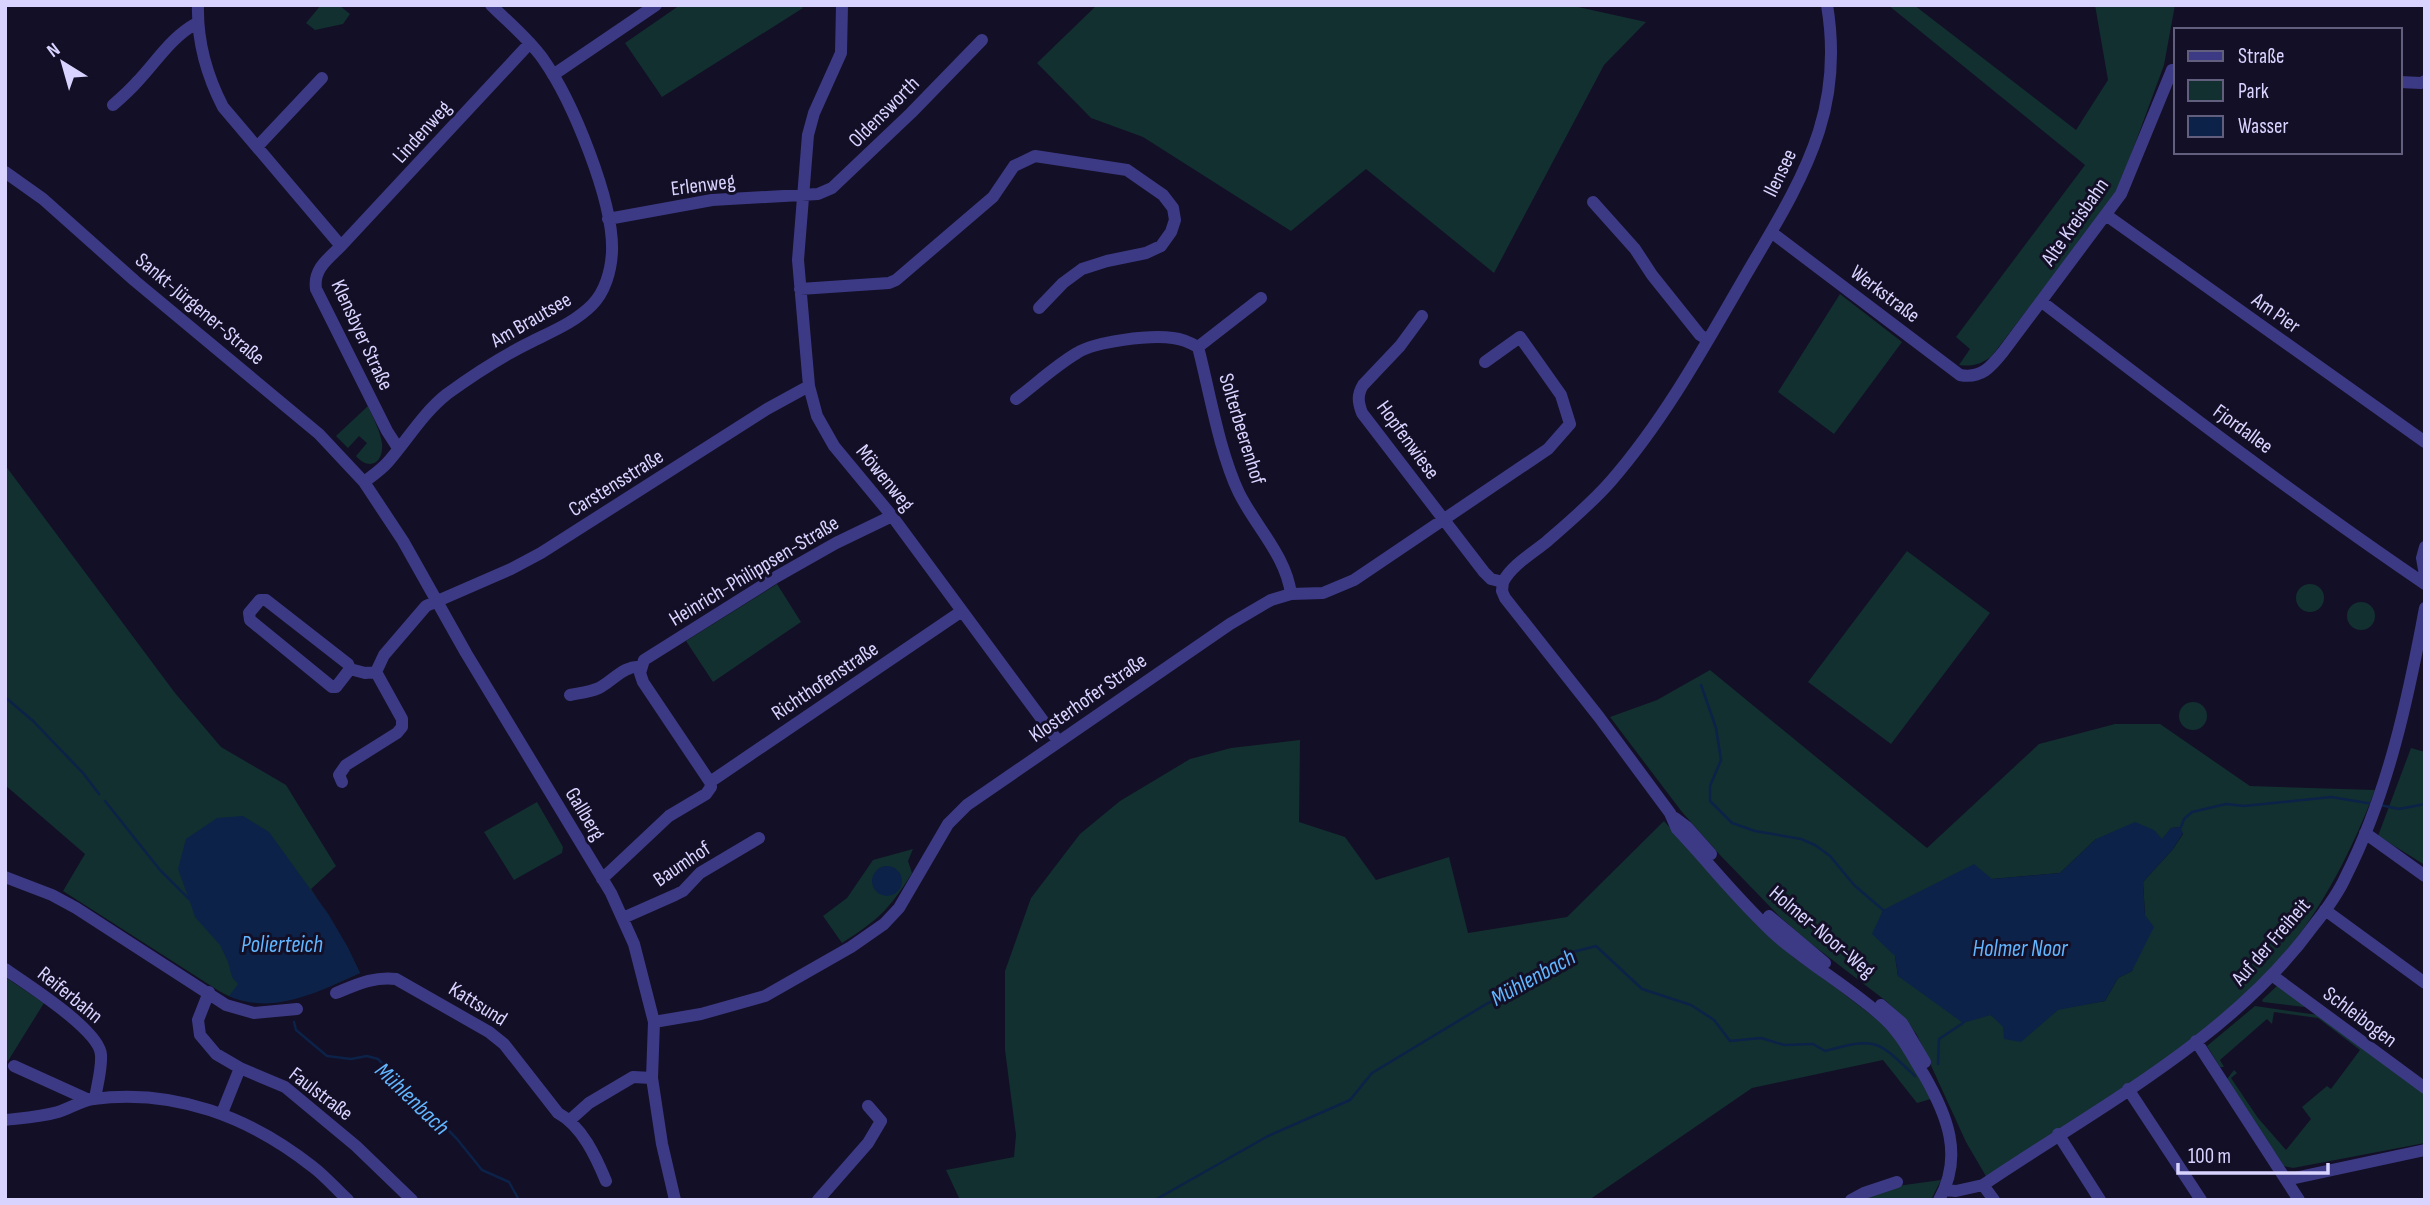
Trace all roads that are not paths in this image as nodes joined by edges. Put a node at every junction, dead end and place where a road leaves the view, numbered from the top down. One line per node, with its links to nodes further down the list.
1 (198, 5): 6 (street, Klensbyer Straße)
2 (491, 5): 8 (street, Am Brautsee)
3 (656, 5): 10 (street)
4 (842, 5): 17 (street, Möwenweg)
5 (1827, 5): 21 (street, Ilensee)
6 (197, 23): 14 (street); 15 (street, Klensbyer Straße)
7 (982, 40): 17 (street, Oldensworth)
8 (530, 43): 10 (street, Am Brautsee); 22 (street, Lindenweg)
9 (2174, 70): 19 (street, Alte Kreisbahn)
10 (553, 75): 20 (street, Am Brautsee)
11 (321, 78): 15 (street)
12 (2425, 81): 13 (street)
13 (2402, 82)
14 (113, 105)
15 (257, 146): 22 (street, Klensbyer Straße)
16 (5, 172): 36 (street, Sankt-Jürgener-Straße)
17 (803, 195): 20 (street, Erlenweg); 23 (street, Möwenweg)
18 (1593, 202): 28 (street)
19 (2106, 215): 25 (street, Alte Kreisbahn); 34 (street, Am Pier)
20 (608, 219): 35 (street, Am Brautsee)
21 (1771, 232): 28 (street, Ilensee); 31 (street, Werkstraße)
22 (341, 246): 35 (street, Klensbyer Straße)
23 (800, 289): 26 (street); 32 (street, Möwenweg)
24 (1261, 298): 29 (street)
25 (2042, 302): 31 (street, Alte Kreisbahn); 42 (street, Fjordallee)
26 (1039, 308)
27 (1422, 316): 38 (street, Hopfenwiese)
28 (1707, 340): 41 (street, Ilensee)
29 (1198, 347): 33 (street); 43 (street, Solterbeerenhof)
30 (1485, 362): 38 (street, Klosterhofer Straße)
31 (1979, 375)
32 (809, 386): 37 (street, Möwenweg); 44 (street, Carstensstraße)
33 (1016, 399)
34 (2425, 442)
35 (398, 448): 36 (street, Am Brautsee)
36 (364, 482): 44 (street, Gallberg)
37 (892, 516): 46 (street, Möwenweg); 47 (street, Heinrich-Philippsen-Straße)
38 (1443, 520): 41 (street, Holmer-Noor-Weg); 43 (street, Klosterhofer Straße)
39 (2425, 547): 40 (street)
40 (2425, 575)
41 (1503, 582): 85 (street, Holmer-Noor-Weg)
42 (2425, 584)
43 (1291, 594): 51 (street, Klosterhofer Straße)
44 (438, 602): 49 (street, Carstensstraße); 58 (street, Gallberg)
45 (2425, 608): 54 (street, Auf der Freiheit)
46 (962, 611): 51 (street, Möwenweg); 53 (street, Richthofenstraße)
47 (641, 667): 50 (street, Heinrich-Philippsen-Straße); 53 (street)
48 (350, 669): 48 (street); 49 (street)
49 (376, 672): 52 (street)
50 (570, 695)
51 (1058, 741): 67 (street, Klosterhofer Straße)
52 (342, 782)
53 (710, 782): 58 (street)
54 (2365, 833): 56 (street); 59 (street, Auf der Freiheit)
55 (759, 838): 60 (street, Baumhof)
56 (2425, 876)
57 (5, 877): 64 (street)
58 (602, 878): 60 (street, Gallberg)
59 (2325, 910): 62 (street, Auf der Freiheit); 63 (street)
60 (623, 918): 67 (street, Gallberg)
61 (5, 969): 74 (street, Reiferbahn)
62 (2273, 976): 68 (street, Auf der Freiheit); 72 (street, Schleibogen)
63 (2425, 983)
64 (209, 992): 66 (street); 70 (street, Faulstraße)
65 (336, 993): 78 (street, Kattsund)
66 (297, 1009)
67 (654, 1022): 71 (street, Gallberg)
68 (2196, 1041): 73 (street, Auf der Freiheit); 81 (street)
69 (14, 1066): 74 (street)
70 (240, 1068): 76 (street); 87 (street, Faulstraße)
71 (652, 1078): 78 (street); 88 (street, Gallberg)
72 (2425, 1088)
73 (2128, 1089): 79 (street, Auf der Freiheit); 93 (street)
74 (92, 1099): 76 (street); 77 (street)
75 (868, 1106): 89 (street)
76 (222, 1113): 86 (street)
77 (5, 1120)
78 (570, 1120): 82 (street, Kattsund)
79 (2058, 1134): 84 (street, Auf der Freiheit); 92 (street)
80 (2425, 1150): 81 (street)
81 (2286, 1180): 94 (street)
82 (606, 1181)
83 (1897, 1182): 90 (street)
84 (1983, 1185): 85 (street, Auf der Freiheit); 91 (street)
85 (1942, 1195)
86 (348, 1200)
87 (412, 1200)
88 (675, 1200)
89 (818, 1200)
90 (1851, 1200)
91 (1994, 1200)
92 (2100, 1200)
93 (2201, 1200)
94 (2299, 1200)

